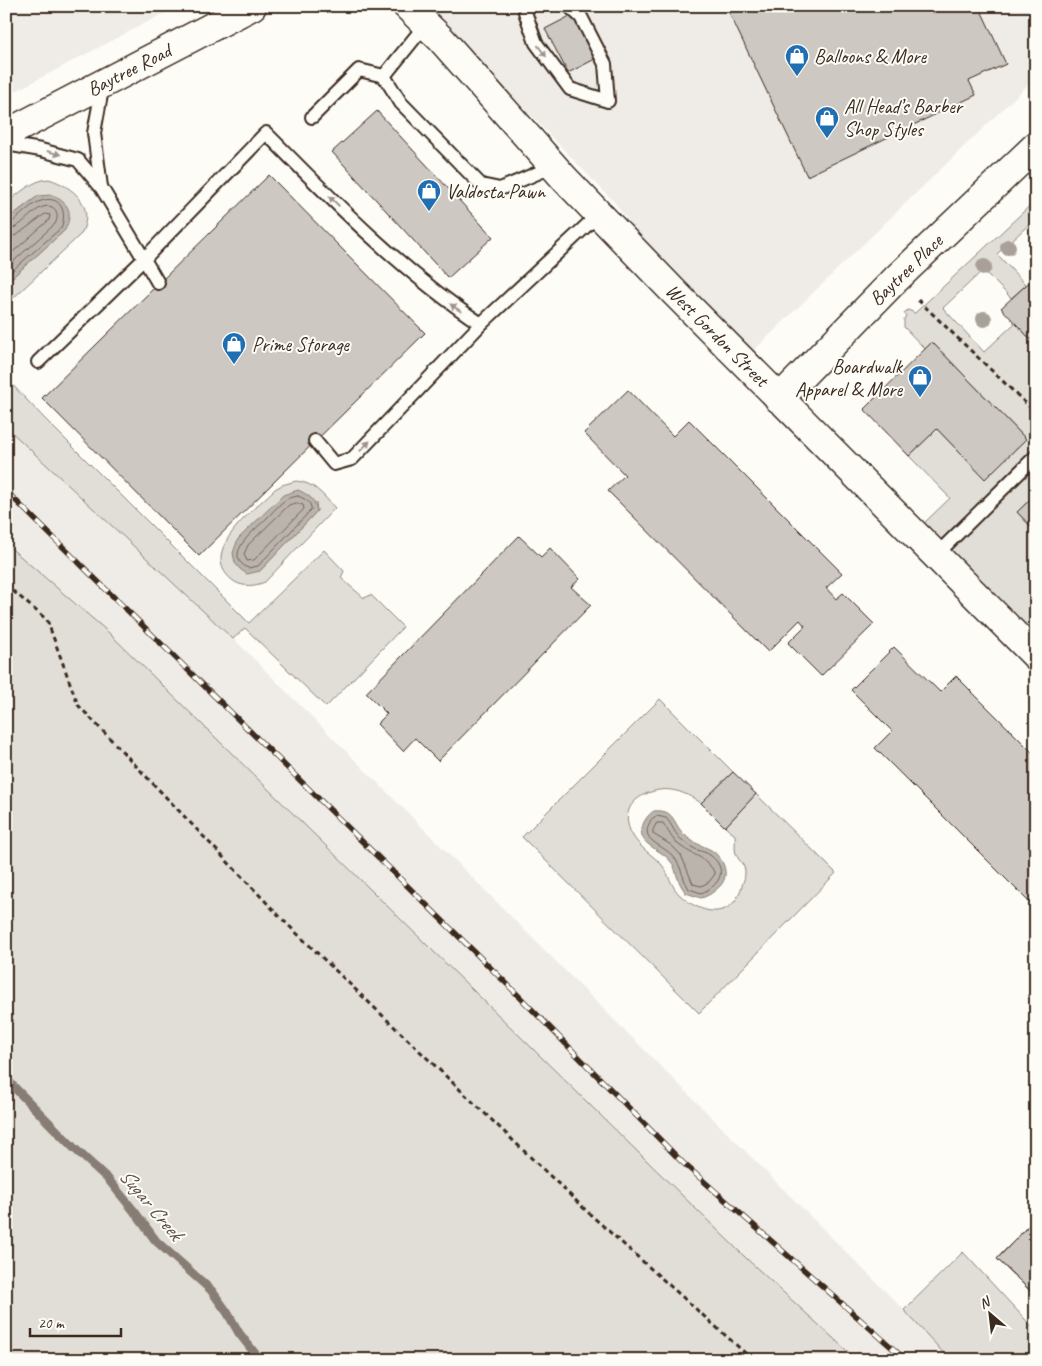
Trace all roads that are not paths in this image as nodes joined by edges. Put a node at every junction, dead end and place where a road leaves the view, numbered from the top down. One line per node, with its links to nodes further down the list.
1 (252, 6): 6 (street, Baytree Road)
2 (527, 6): 3 (lane, one-way to 3)
3 (569, 6)
4 (416, 15): 5 (lane); 11 (street, West Gordon Street)
5 (384, 76): 7 (lane); 11 (lane)
6 (103, 83): 8 (street, Baytree Road); 12 (lane)
7 (312, 117)
8 (6, 134)
9 (6, 144): 12 (lane, one-way to 12)
10 (1036, 146): 18 (street, Baytree Place)
11 (554, 166): 13 (street, West Gordon Street)
12 (101, 187): 14 (lane)
13 (599, 214): 16 (lane); 18 (street, West Gordon Street)
14 (144, 259): 15 (lane); 16 (lane, one-way to 14); 17 (lane)
15 (158, 283)
16 (481, 324): 19 (lane, one-way to 16)
17 (38, 362)
18 (780, 399): 21 (street, West Gordon Street)
19 (315, 441)
20 (1036, 456): 21 (lane)
21 (936, 556): 22 (street, West Gordon Street)
22 (1036, 656)

